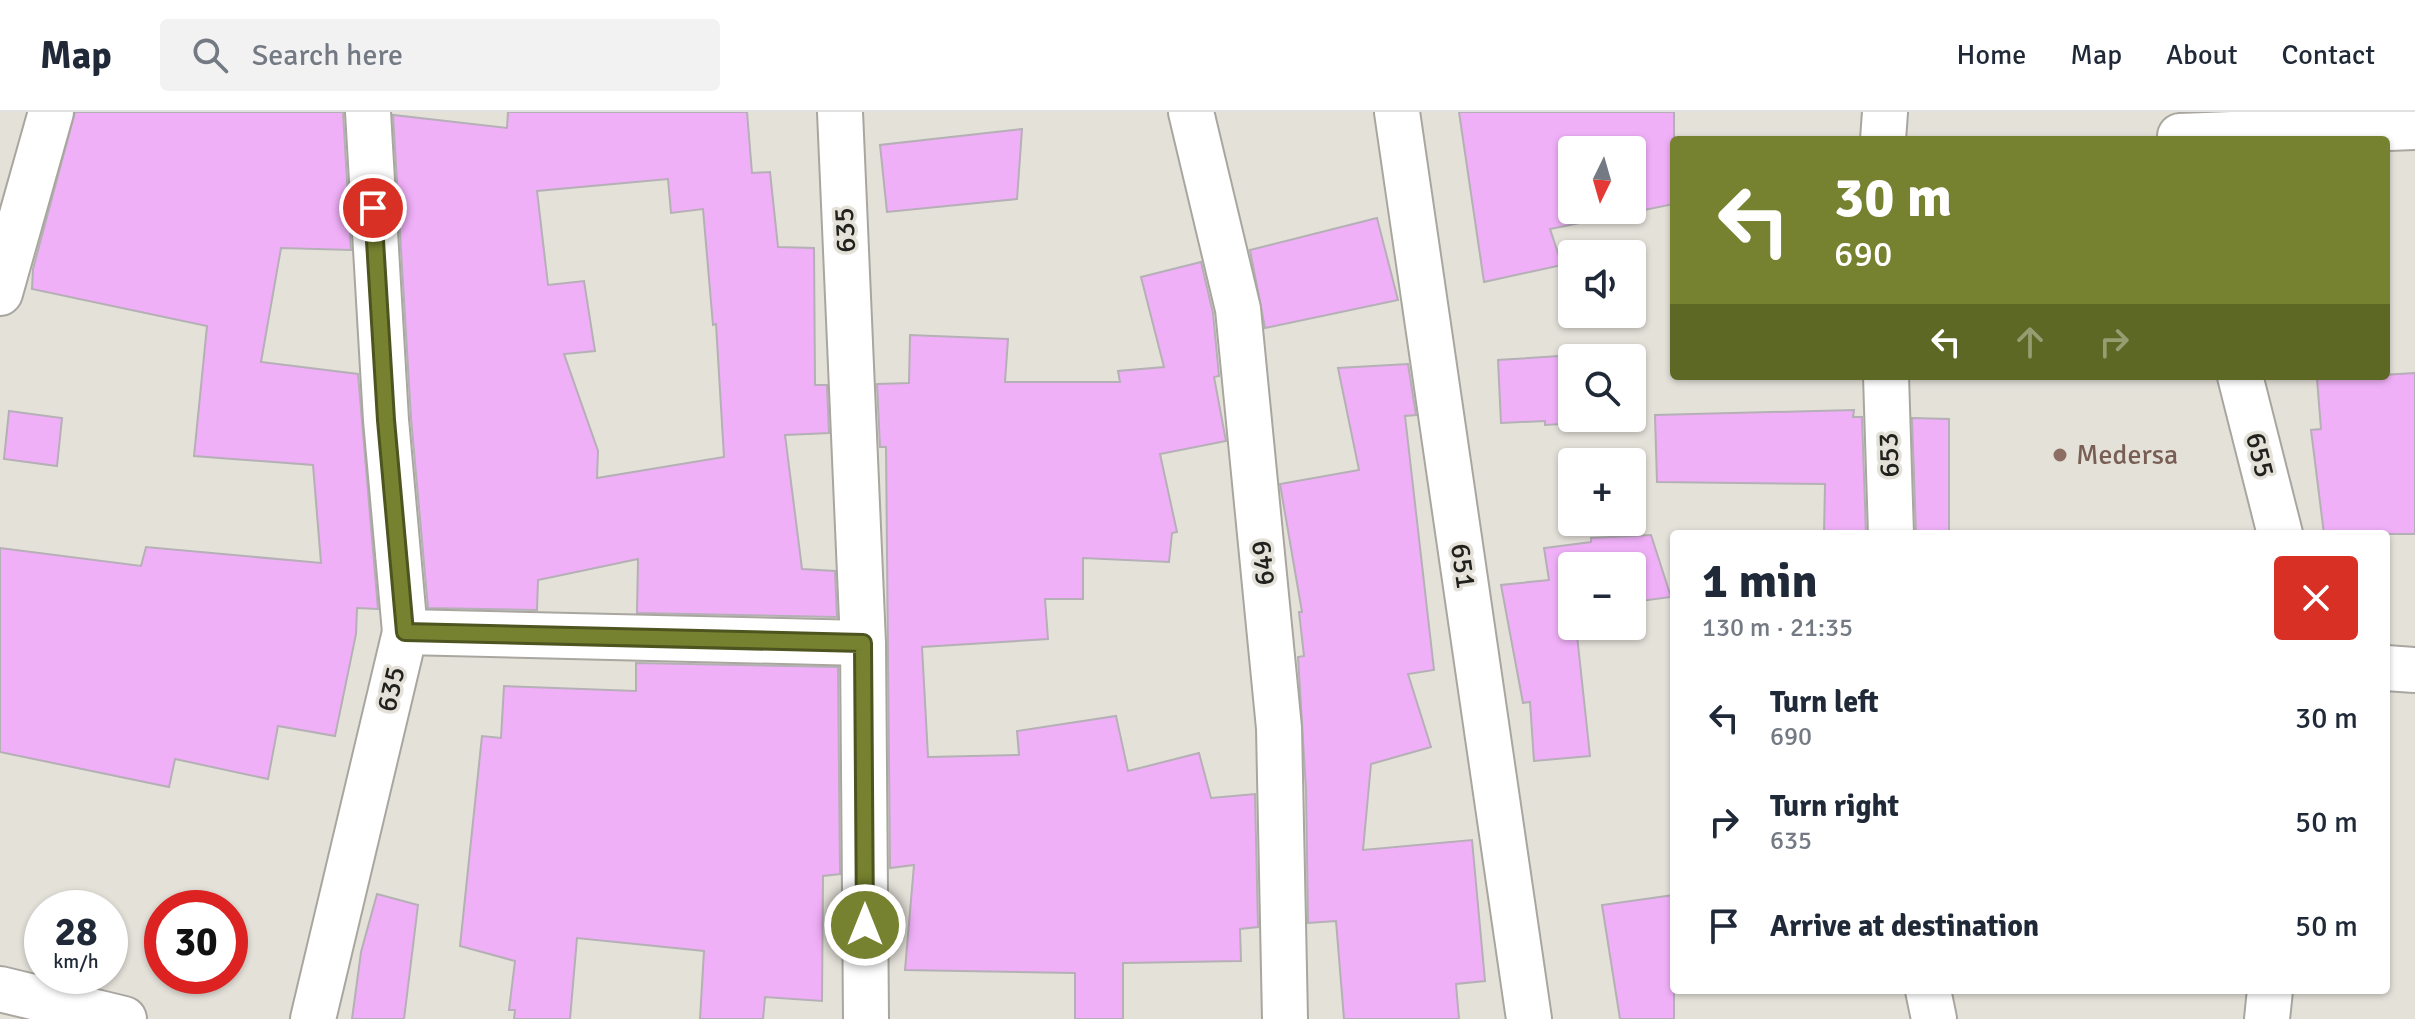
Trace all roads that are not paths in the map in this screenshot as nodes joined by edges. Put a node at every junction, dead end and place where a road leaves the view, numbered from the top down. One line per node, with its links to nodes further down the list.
1 (51, 112): 10 (street)
2 (368, 112): 15 (street, 635)
3 (840, 112): 16 (street, 635)
4 (1191, 112): 25 (street, 649)
5 (1397, 112): 26 (street, 651)
6 (1885, 112): 9 (street)
7 (2415, 127): 8 (street)
8 (2178, 129)
9 (1883, 136)
10 (0, 293)
11 (1886, 380): 13 (street, 653)
12 (2241, 380): 14 (street, 655)
13 (1891, 530)
14 (2279, 530)
15 (405, 632): 16 (street); 23 (street, 635)
16 (863, 643): 24 (street, 635)
17 (2390, 668): 18 (street)
18 (2415, 670)
19 (0, 989): 22 (street)
20 (1929, 994): 27 (street)
21 (2270, 994): 28 (street)
22 (124, 1019)
23 (313, 1019)
24 (866, 1019)
25 (1285, 1019)
26 (1529, 1019)
27 (1934, 1019)
28 (2267, 1019)

